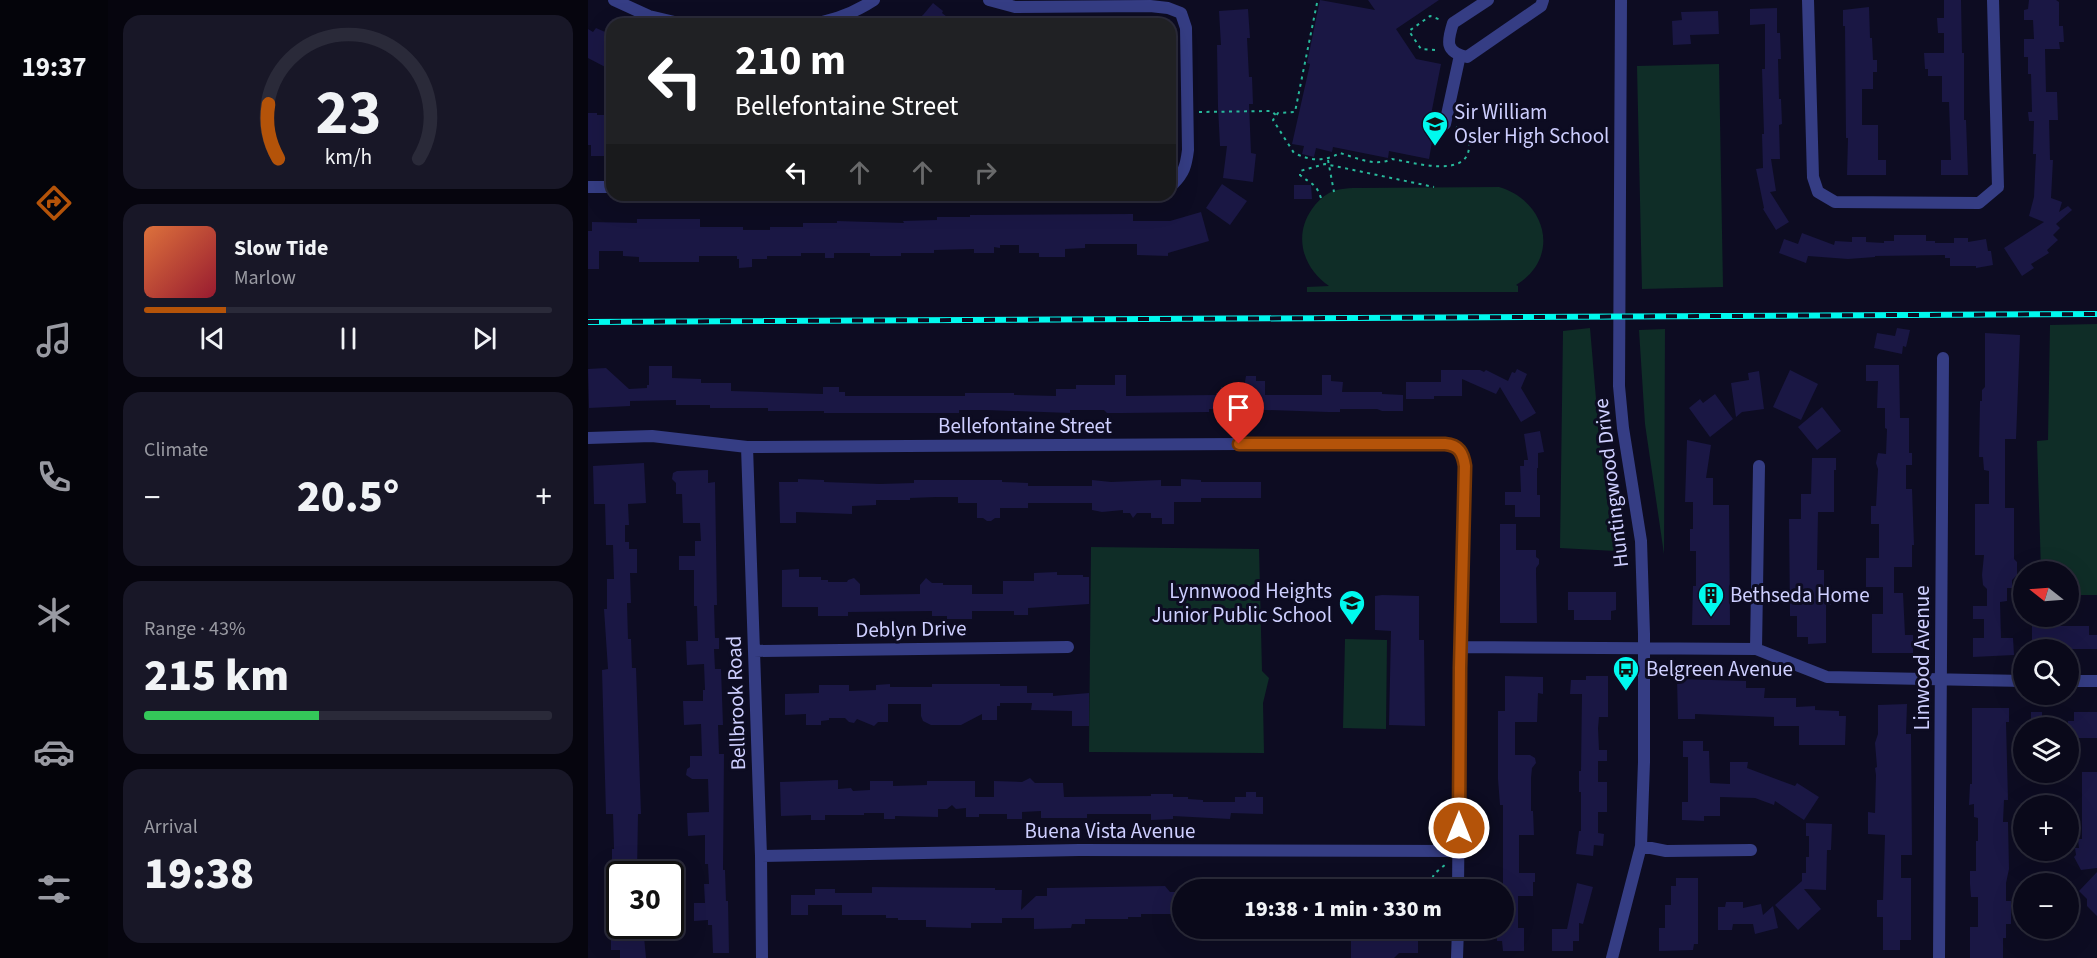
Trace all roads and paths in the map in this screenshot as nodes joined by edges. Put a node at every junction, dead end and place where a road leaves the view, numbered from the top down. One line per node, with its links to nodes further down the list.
1 (614, 0): 10 (street)
2 (874, 0): 11 (street)
3 (989, 0): 15 (street)
4 (1488, 0): 14 (street)
5 (1543, 0): 14 (street)
6 (1621, 0): 32 (street, Huntingwood Drive)
7 (1808, 0): 8 (street)
8 (1993, 0)
9 (1317, 3): 16 (path)
10 (655, 18)
11 (836, 18)
12 (1441, 20): 13 (path)
13 (1435, 50)
14 (1460, 56): 17 (street)
15 (1187, 112): 16 (path); 20 (street)
16 (1276, 115): 18 (path)
17 (1448, 125): 18 (path)
18 (1328, 160): 19 (path)
19 (1330, 166): 23 (path); 24 (path); 25 (path)
20 (1176, 181)
21 (606, 186): 22 (street)
22 (588, 187)
23 (1434, 187)
24 (1334, 192)
25 (1321, 198)
26 (1943, 358): 35 (street, Linwood Avenue)
27 (588, 438): 28 (street, Bellefontaine Street)
28 (747, 447): 31 (street, Bellefontaine Street); 34 (street, Bellbrook Road)
29 (1759, 466): 33 (street)
30 (1068, 647): 34 (street, Deblyn Drive)
31 (1461, 647): 32 (street); 41 (street)
32 (1644, 648): 33 (street); 39 (street, Huntingwood Drive)
33 (1756, 650): 35 (street)
34 (754, 651): 42 (street, Bellbrook Road)
35 (1942, 681): 36 (street); 50 (street, Linwood Avenue)
36 (2013, 681)
37 (2079, 681): 38 (street)
38 (2097, 681)
39 (1641, 846): 40 (street); 49 (street, Huntingwood Drive)
40 (1751, 850)
41 (1459, 851): 42 (street, Buena Vista Avenue); 45 (street)
42 (761, 856): 47 (street, Bellbrook Road)
43 (1447, 863): 44 (path)
44 (1432, 879)
45 (1458, 879)
46 (1458, 939): 48 (street)
47 (762, 958)
48 (1457, 958)
49 (1612, 958)
50 (1939, 958)

